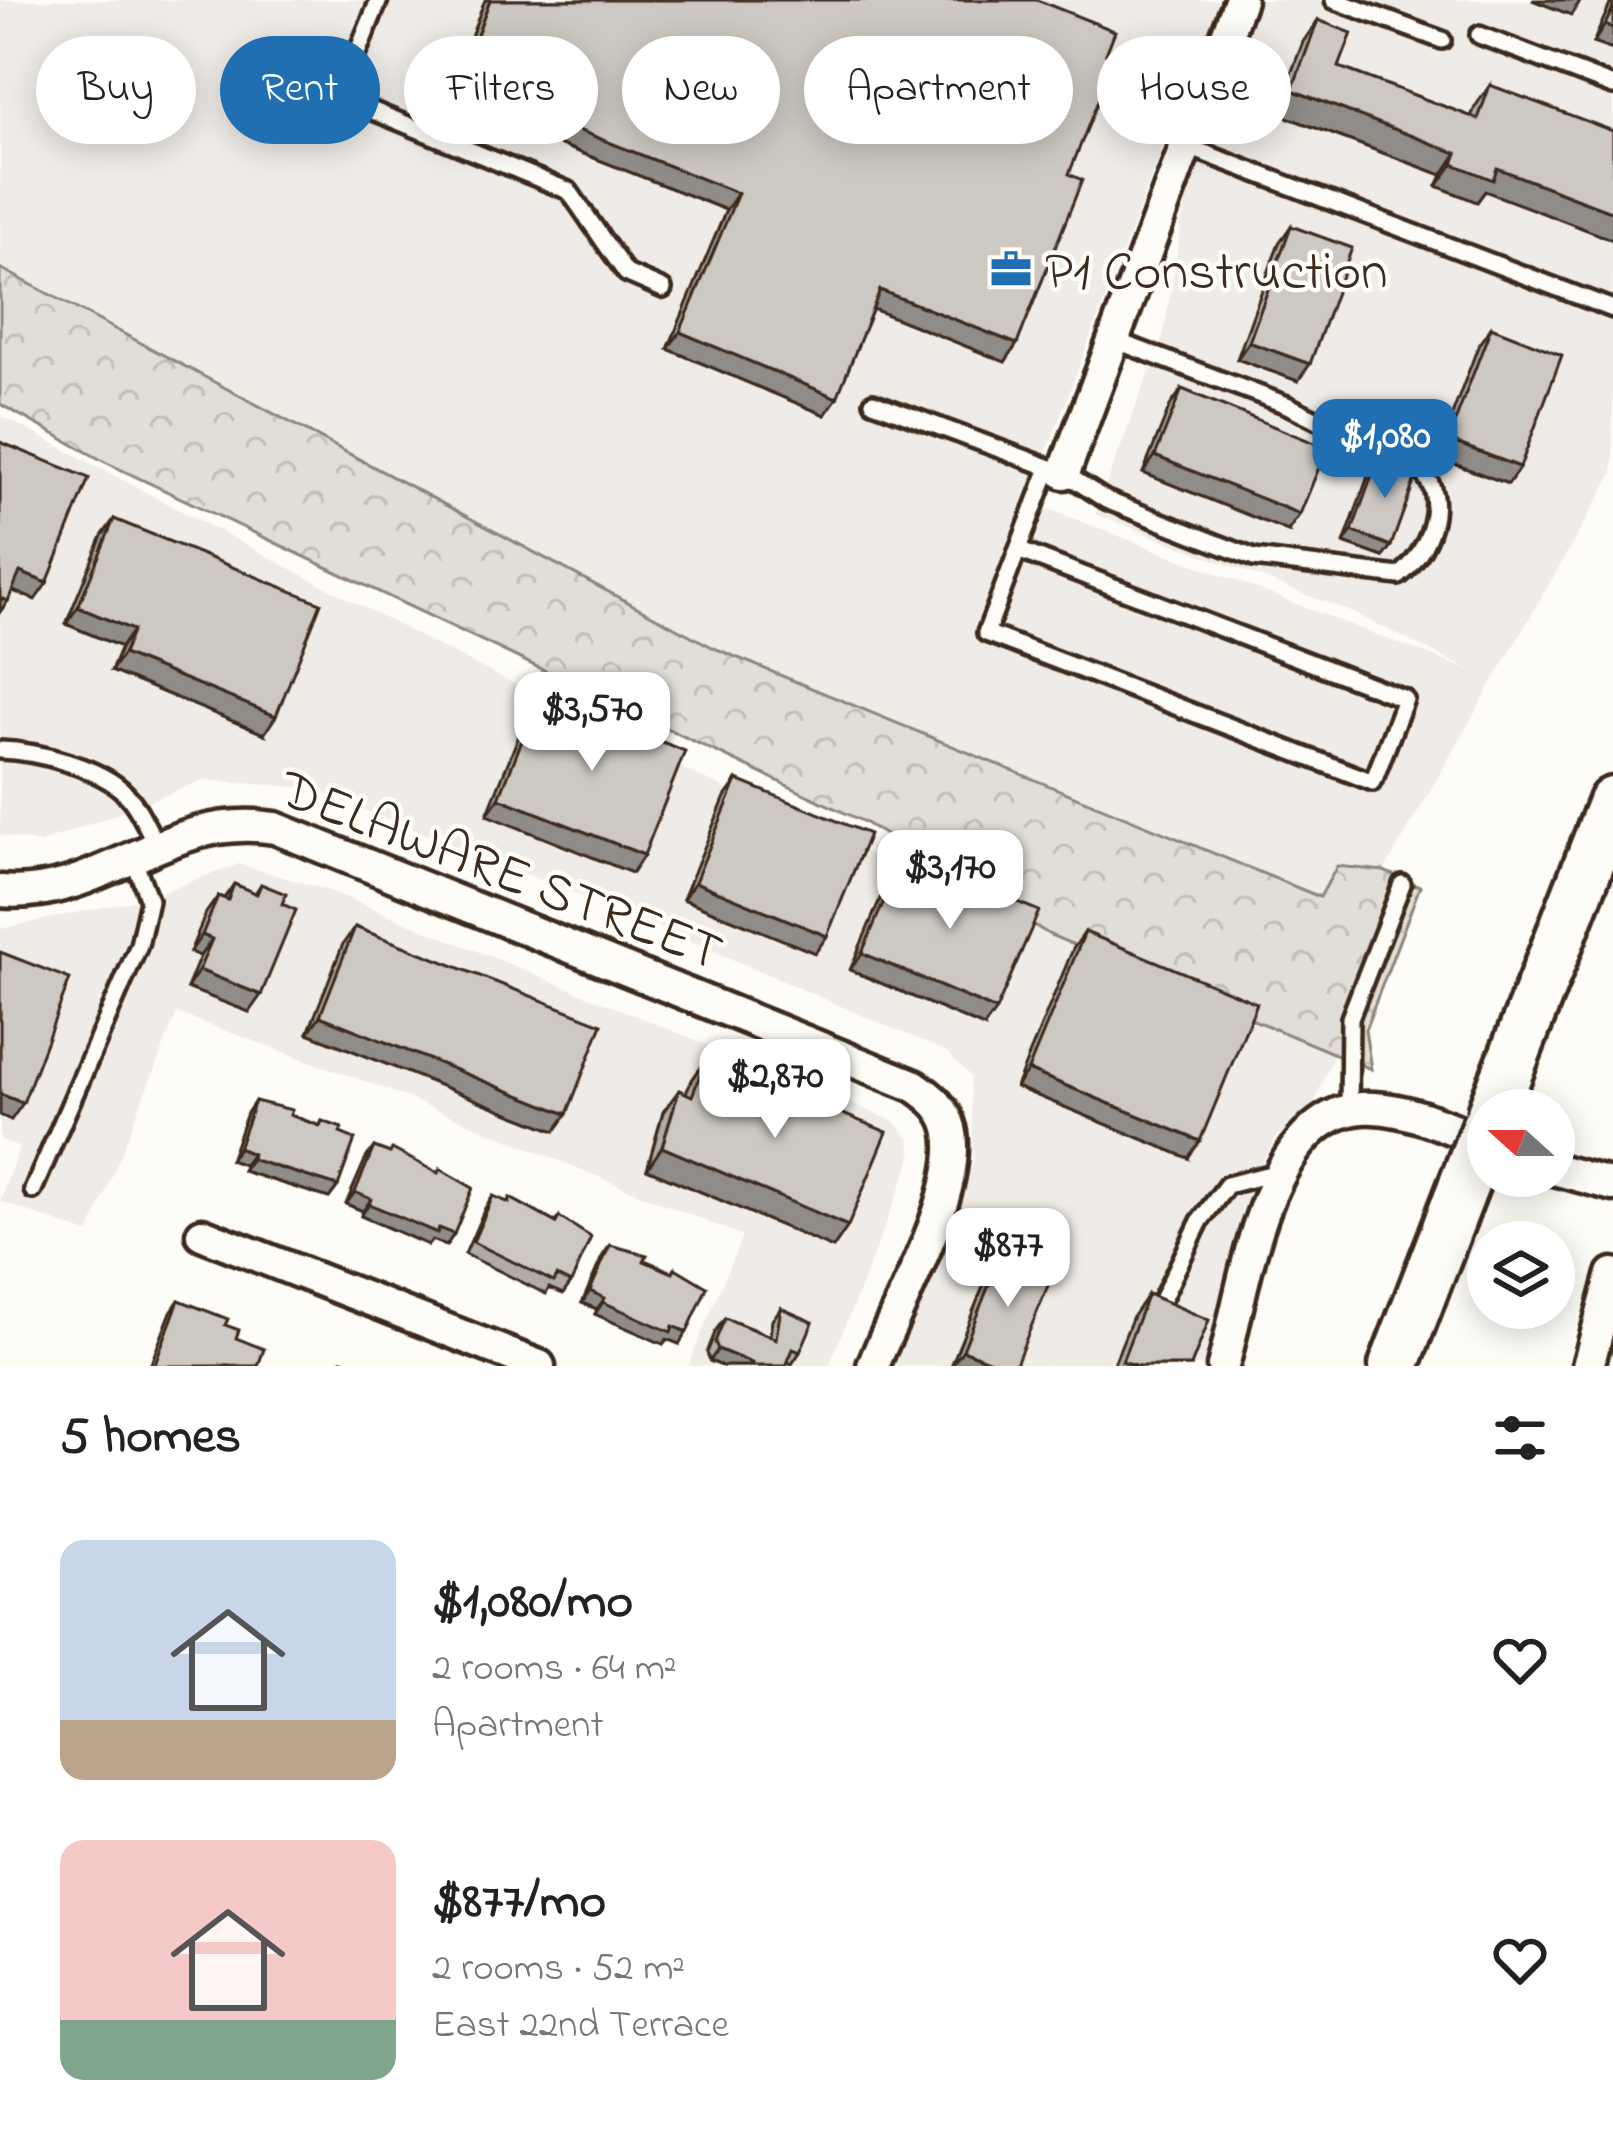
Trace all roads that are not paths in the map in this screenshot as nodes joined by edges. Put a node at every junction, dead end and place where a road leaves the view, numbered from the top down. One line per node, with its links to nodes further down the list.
1 (379, 0): 8 (lane)
2 (1240, 0): 7 (street)
3 (1334, 0): 5 (lane)
4 (1479, 35): 6 (lane)
5 (1442, 40)
6 (1613, 86)
7 (1186, 146): 9 (lane); 10 (street)
8 (663, 289)
9 (1613, 309)
10 (1114, 340): 12 (street); 12 (lane)
11 (873, 402): 12 (lane)
12 (1056, 471): 13 (lane)
13 (1018, 550): 13 (lane)
14 (0, 750): 16 (lane)
15 (1613, 802): 19 (main road)
16 (144, 849): 18 (street, DELAWARE STREET); 26 (lane); 31 (street, DELAWARE STREET)
17 (1402, 884): 20 (lane)
18 (0, 891)
19 (1501, 1089)
20 (1349, 1109): 21 (street); 22 (street)
21 (1467, 1136)
22 (1278, 1172): 29 (lane); 32 (street)
23 (1575, 1175): 25 (street)
24 (1467, 1176): 33 (main road, bridge)
25 (1613, 1185)
26 (33, 1190)
27 (202, 1234): 30 (street)
28 (1613, 1274): 34 (street)
29 (1155, 1314)
30 (538, 1366)
31 (873, 1366)
32 (1223, 1366)
33 (1394, 1366)
34 (1588, 1366)

